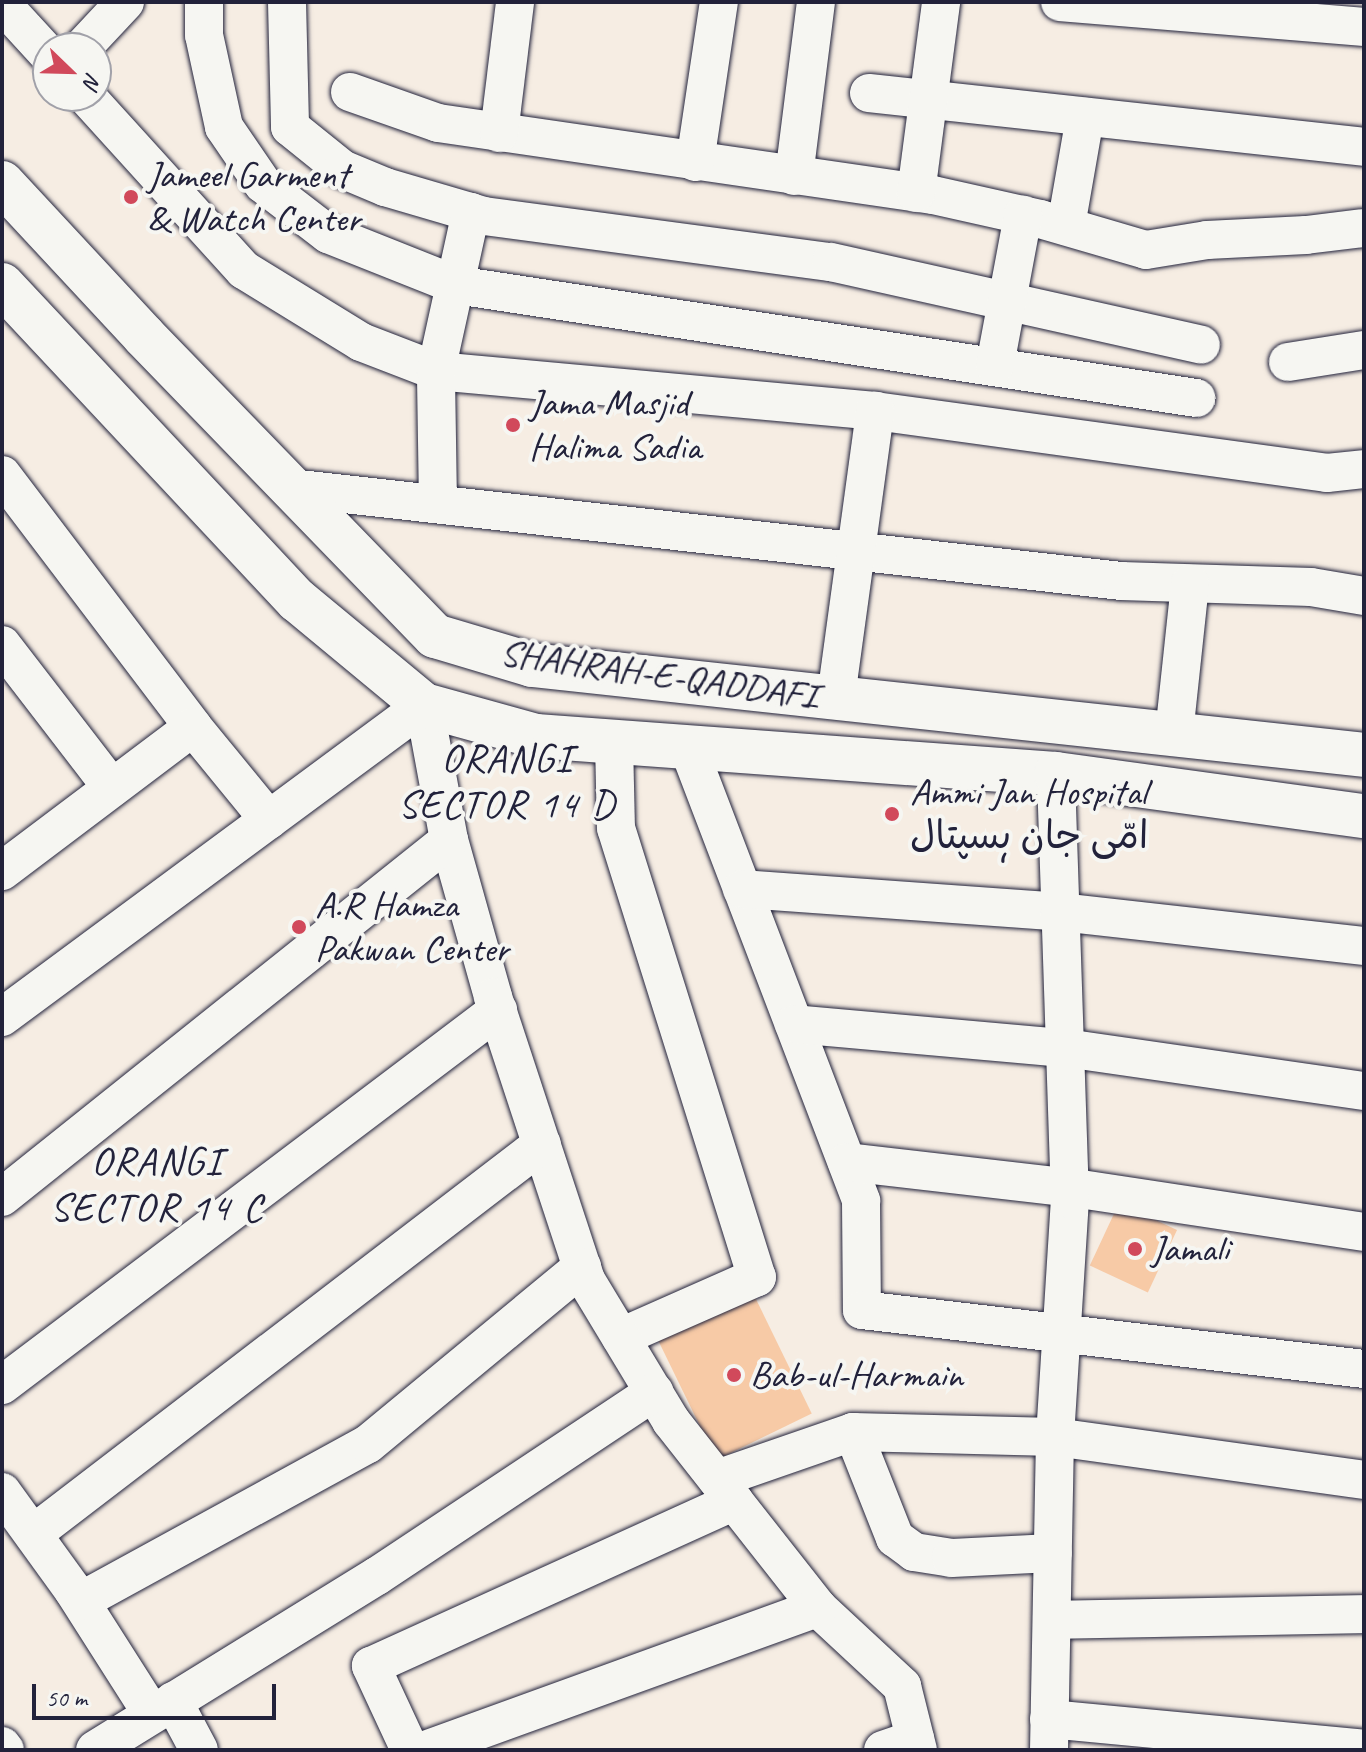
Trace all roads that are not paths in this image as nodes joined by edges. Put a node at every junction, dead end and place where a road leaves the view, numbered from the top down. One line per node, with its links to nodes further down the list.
1 (125, 2): 11 (street)
2 (204, 2): 29 (street)
3 (287, 2): 24 (street)
4 (515, 2): 18 (street)
5 (719, 2): 20 (street)
6 (816, 2): 21 (street)
7 (941, 2): 15 (street)
8 (1060, 2): 10 (street)
9 (2, 4): 12 (street)
10 (1364, 27)
11 (97, 32)
12 (32, 37)
13 (350, 92): 18 (street)
14 (869, 93): 15 (street)
15 (928, 100): 17 (street); 23 (street)
16 (101, 112): 35 (street)
17 (1085, 117): 19 (street); 26 (street)
18 (499, 133): 20 (street)
19 (1364, 147)
20 (695, 162): 21 (street)
21 (794, 176): 23 (street)
22 (2, 183): 40 (main road, SHAHRAH-E-QADDAFI)
23 (916, 193): 25 (street)
24 (471, 212): 29 (street); 30 (street)
25 (1023, 215): 26 (street); 30 (street)
26 (1066, 226): 27 (street)
27 (1364, 228)
28 (2, 285): 47 (main road, SHAHRAH-E-QADDAFI)
29 (456, 285): 34 (street); 35 (street)
30 (1007, 301): 31 (street); 34 (street)
31 (1201, 345)
32 (1364, 350): 33 (street)
33 (1288, 362)
34 (995, 365): 36 (street)
35 (436, 371): 37 (street); 41 (street)
36 (1196, 398)
37 (875, 411): 38 (street); 42 (street)
38 (1364, 469)
39 (2, 475): 48 (street)
40 (291, 488): 41 (street); 46 (main road, SHAHRAH-E-QADDAFI)
41 (438, 504): 42 (street)
42 (856, 551): 43 (street); 46 (street)
43 (1190, 584): 44 (street); 49 (street)
44 (1364, 596)
45 (2, 645): 54 (street)
46 (836, 697): 49 (main road, SHAHRAH-E-QADDAFI)
47 (424, 705): 50 (main road, SHAHRAH-E-QADDAFI); 56 (street); 57 (street)
48 (193, 727): 54 (street); 56 (street)
49 (1174, 734): 52 (main road, SHAHRAH-E-QADDAFI)
50 (614, 742): 51 (main road, SHAHRAH-E-QADDAFI); 74 (street)
51 (688, 747): 53 (main road, SHAHRAH-E-QADDAFI); 59 (street)
52 (1364, 755)
53 (1056, 774): 55 (main road, SHAHRAH-E-QADDAFI); 60 (street)
54 (112, 788): 58 (street)
55 (1364, 816)
56 (269, 820): 63 (street)
57 (449, 840): 62 (street); 70 (street)
58 (2, 871)
59 (742, 889): 60 (street); 64 (street)
60 (1060, 912): 61 (street); 65 (street)
61 (1364, 946)
62 (498, 1010): 67 (street); 76 (street)
63 (2, 1017)
64 (794, 1024): 65 (street); 68 (street)
65 (1065, 1048): 66 (street); 69 (street)
66 (1364, 1091)
67 (542, 1144): 72 (street); 83 (street)
68 (847, 1162): 69 (street); 73 (street)
69 (1069, 1190): 71 (street); 73 (street)
70 (2, 1197)
71 (1364, 1232)
72 (582, 1267): 74 (street); 85 (street)
73 (1060, 1334): 75 (street); 79 (street)
74 (621, 1337): 77 (street)
75 (1364, 1369)
76 (2, 1385)
77 (654, 1392): 81 (street); 89 (street)
78 (853, 1432): 79 (street); 81 (street); 84 (street)
79 (1055, 1437): 80 (street); 84 (street)
80 (1364, 1480)
81 (725, 1490): 86 (street); 95 (street)
82 (2, 1492): 83 (street)
83 (33, 1534): 85 (street)
84 (1053, 1553): 88 (street)
85 (81, 1601): 89 (street)
86 (818, 1608): 91 (street); 96 (street)
87 (1364, 1614): 88 (street)
88 (1052, 1620): 90 (street)
89 (163, 1708): 93 (street); 94 (street)
90 (1049, 1734): 92 (street)
91 (905, 1746)
92 (1364, 1749)
93 (95, 1750)
94 (199, 1750)
95 (410, 1750)
96 (425, 1750)

